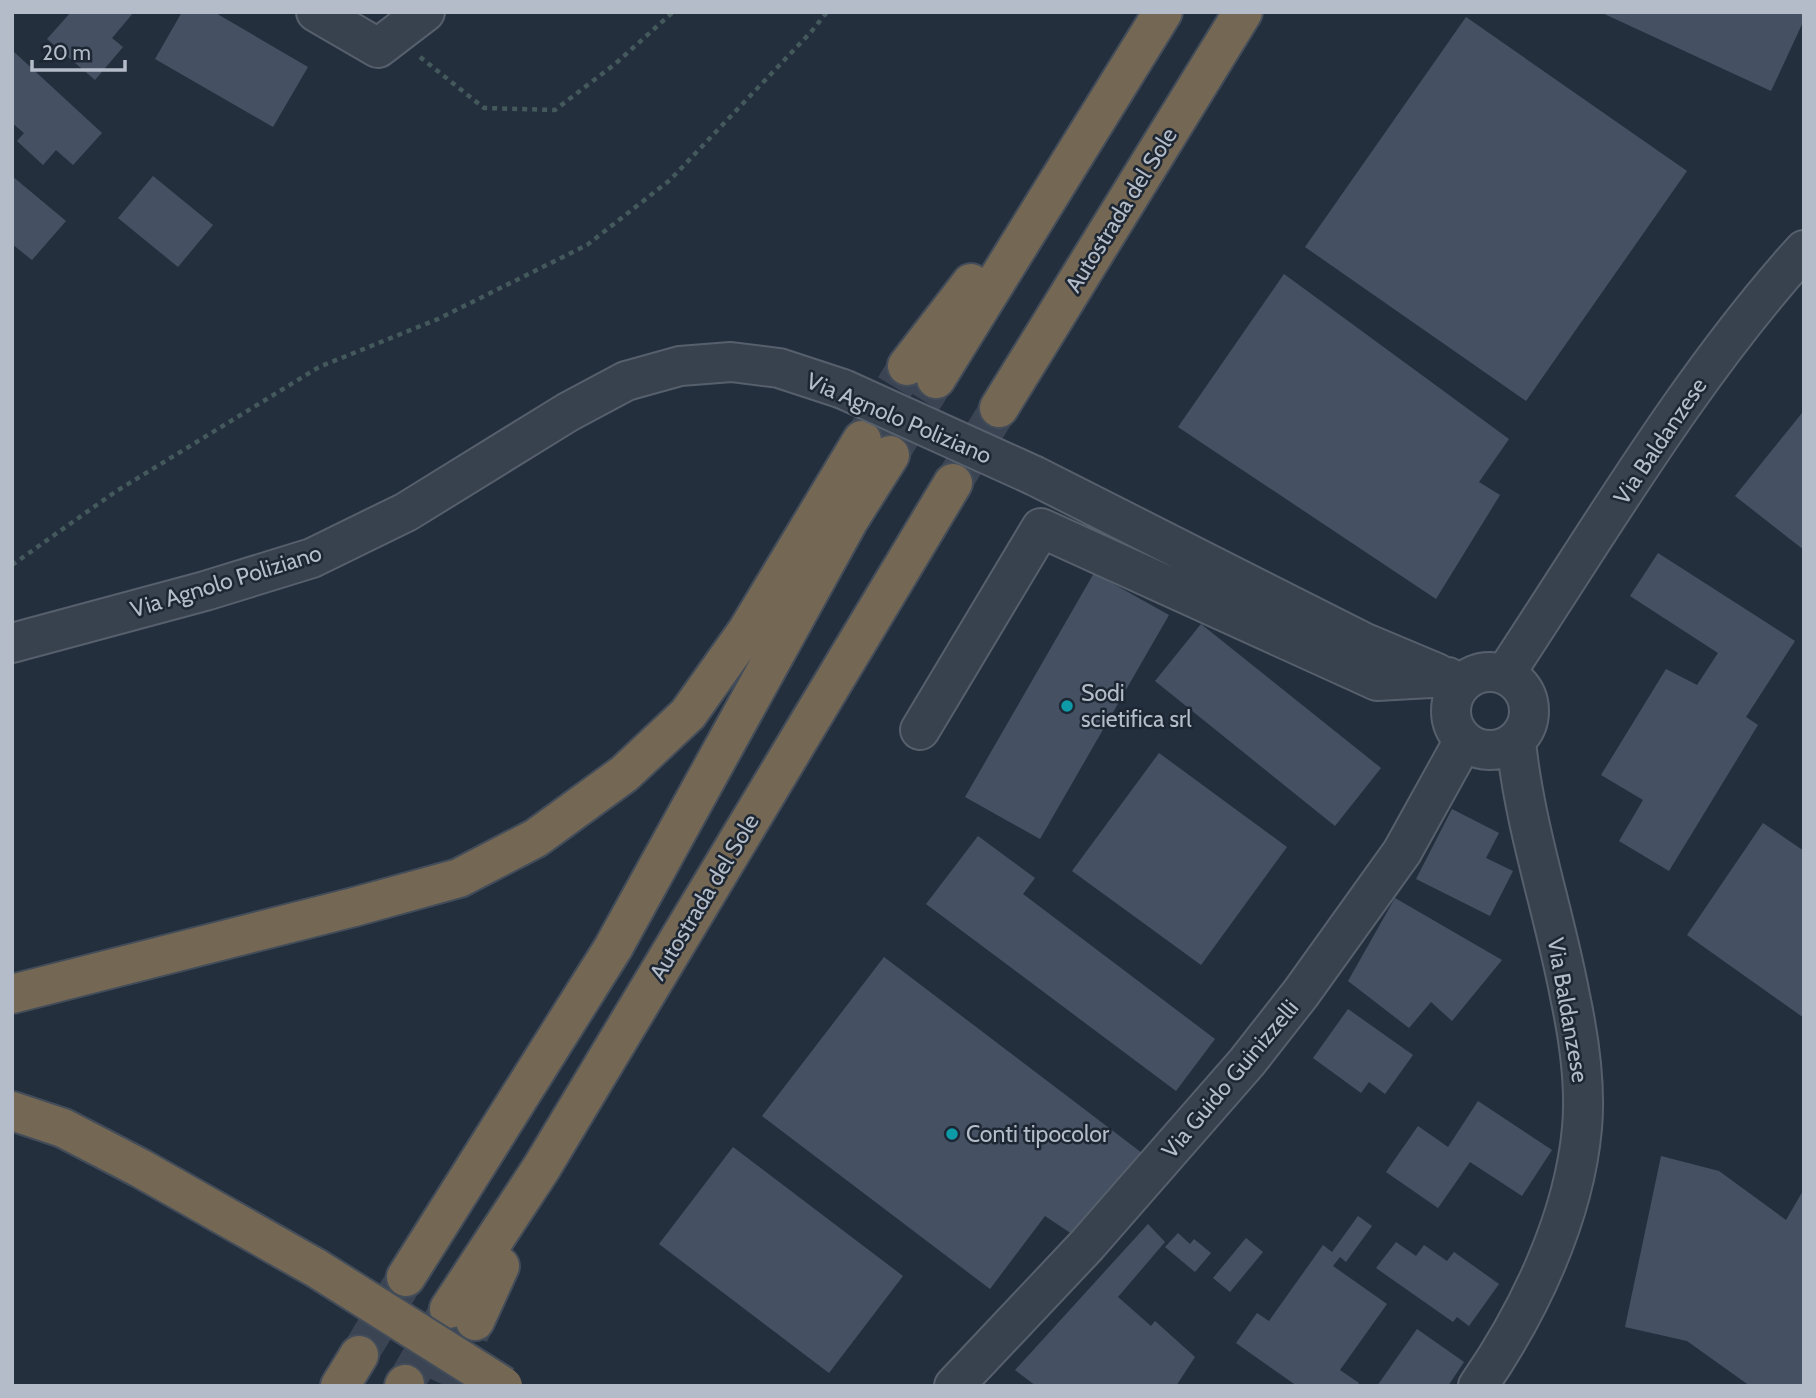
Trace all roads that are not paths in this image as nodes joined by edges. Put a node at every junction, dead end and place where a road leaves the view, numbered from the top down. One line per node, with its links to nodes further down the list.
1 (316, 12): 2 (street)
2 (425, 12)
3 (1163, 12): 6 (highway)
4 (1243, 12): 7 (highway, Autostrada del Sole)
5 (1804, 250): 10 (street, Via Baldanzese)
6 (922, 372)
7 (999, 408)
8 (953, 483): 18 (highway, Autostrada del Sole)
9 (12, 643): 11 (street, Via Agnolo Poliziano, bridge)
10 (1505, 674): 11 (street); 14 (street)
11 (1454, 680): 12 (street); 13 (street)
12 (920, 730)
13 (1464, 740): 14 (street); 20 (street, Via Guido Guinizzelli)
14 (1516, 742): 21 (street, Via Baldanzese)
15 (12, 994): 17 (highway)
16 (12, 1111): 19 (highway, bridge)
17 (406, 1277)
18 (462, 1315)
19 (503, 1386)
20 (954, 1386)
21 (1478, 1386)

